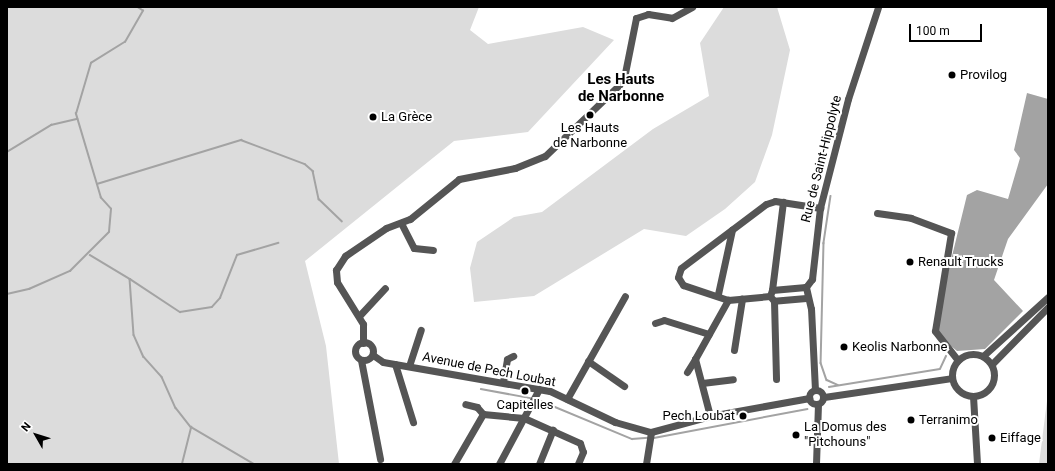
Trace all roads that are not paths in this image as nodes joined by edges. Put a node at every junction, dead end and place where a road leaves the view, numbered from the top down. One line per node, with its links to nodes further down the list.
1 (692, 7): 6 (street)
2 (878, 7): 4 (street, Rue de Saint-Hippolyte)
3 (783, 202): 4 (street); 7 (street); 12 (street)
4 (820, 208): 9 (street, Rue de Saint-Hippolyte)
5 (877, 213): 30 (street)
6 (401, 223): 8 (street); 19 (street)
7 (732, 230): 11 (street); 11 (street)
8 (433, 250)
9 (806, 287): 12 (street); 15 (street, Rue de Saint-Hippolyte)
10 (385, 288): 19 (street)
11 (718, 294): 17 (street)
12 (772, 295): 15 (street); 16 (street); 37 (street)
13 (625, 296): 31 (street)
14 (1048, 297): 27 (street)
15 (806, 298): 42 (street, Rue de Saint-Hippolyte)
16 (742, 299): 17 (street); 24 (street)
17 (728, 300): 22 (street)
18 (1048, 306): 33 (street)
19 (359, 316): 23 (street)
20 (655, 323): 22 (street)
21 (421, 330): 34 (street)
22 (709, 334): 28 (street)
23 (363, 343): 25 (street); 29 (street)
24 (734, 350)
25 (373, 355): 29 (street); 32 (street, Avenue de Pech Loubat)
26 (513, 356): 39 (street)
27 (983, 356): 30 (street); 33 (street)
28 (695, 359): 35 (street); 40 (street)
29 (361, 360): 56 (street)
30 (958, 360): 36 (street)
31 (588, 361): 41 (street); 47 (street)
32 (395, 364): 34 (street, Avenue de Pech Loubat); 53 (street)
33 (992, 364): 44 (street)
34 (409, 366): 39 (street, Avenue de Pech Loubat)
35 (687, 372)
36 (952, 378): 44 (street); 45 (street)
37 (776, 379)
38 (733, 380): 40 (street)
39 (504, 382): 43 (street, Avenue de Pech Loubat)
40 (702, 383): 51 (street)
41 (624, 386)
42 (815, 390): 45 (street); 46 (street)
43 (536, 395): 47 (street, Avenue de Pech Loubat); 52 (street)
44 (973, 396): 63 (street)
45 (824, 397): 49 (street)
46 (809, 398): 49 (street); 51 (street)
47 (567, 399): 55 (street, Avenue de Pech Loubat)
48 (466, 404): 50 (street)
49 (818, 405): 62 (street)
50 (483, 414): 52 (street); 57 (street)
51 (710, 416): 55 (street)
52 (524, 418): 54 (street); 58 (street)
53 (413, 422)
54 (552, 430): 59 (street); 60 (street)
55 (651, 434): 61 (street)
56 (380, 459)
57 (454, 464)
58 (499, 464)
59 (539, 464)
60 (578, 464)
61 (646, 464)
62 (816, 464)
63 (977, 464)

